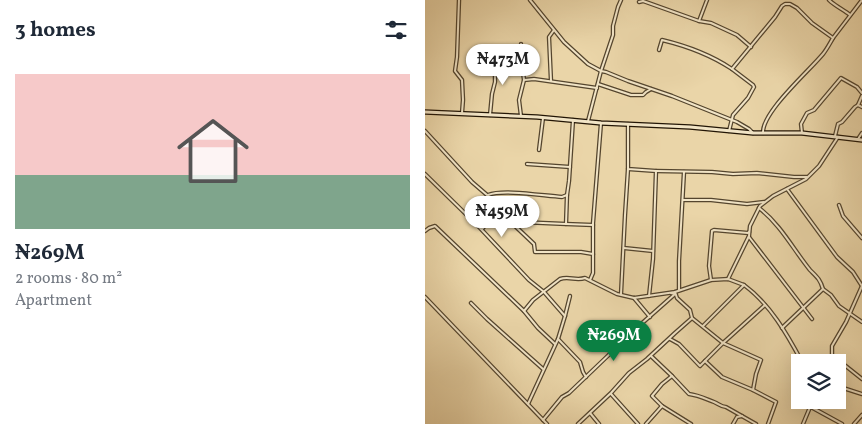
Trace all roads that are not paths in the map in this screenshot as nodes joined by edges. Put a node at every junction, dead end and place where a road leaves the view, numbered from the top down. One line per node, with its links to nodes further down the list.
1 (459, 0): 26 (street)
2 (530, 0): 10 (street)
3 (621, 0): 17 (street)
4 (707, 0): 9 (street)
5 (829, 0): 8 (street)
6 (862, 0): 8 (street)
7 (639, 2): 9 (street)
8 (851, 15): 11 (street)
9 (699, 21): 13 (street)
10 (554, 29): 17 (street); 19 (street)
11 (833, 38): 13 (street); 38 (street)
12 (521, 44): 18 (street)
13 (751, 47): 16 (street)
14 (659, 50): 16 (street)
15 (504, 55): 27 (street)
16 (732, 69): 31 (street)
17 (601, 71): 20 (street); 21 (street)
18 (524, 80): 19 (street); 28 (street)
19 (551, 81): 20 (street)
20 (598, 86): 21 (street); 32 (street)
21 (651, 89): 31 (street)
22 (862, 94): 23 (street); 39 (street)
23 (858, 105): 24 (street); 41 (street)
24 (862, 107)
25 (425, 112): 26 (street)
26 (462, 114): 27 (street)
27 (490, 114): 28 (street)
28 (521, 116): 29 (street)
29 (543, 117): 30 (street); 43 (street)
30 (573, 120): 32 (street); 45 (street)
31 (732, 120): 35 (street); 37 (street)
32 (588, 121): 33 (street)
33 (601, 123): 34 (street); 61 (street)
34 (628, 124): 35 (street); 46 (street)
35 (729, 130): 37 (street)
36 (425, 131): 52 (street)
37 (753, 133): 38 (street)
38 (763, 133): 39 (street)
39 (802, 133): 41 (street)
40 (862, 133): 42 (street)
41 (837, 137): 42 (street); 50 (street)
42 (860, 140)
43 (539, 150)
44 (527, 164): 45 (street)
45 (570, 167): 53 (street)
46 (628, 170): 47 (street); 67 (street)
47 (656, 170): 48 (street); 68 (street)
48 (684, 171): 50 (street); 54 (street)
49 (425, 174): 62 (street)
50 (807, 176): 51 (street)
51 (786, 189): 55 (street); 74 (street)
52 (487, 195): 53 (street); 57 (street)
53 (567, 195): 60 (street)
54 (683, 200): 55 (street); 76 (street)
55 (764, 202): 58 (street)
56 (839, 205): 66 (street)
57 (500, 208): 59 (street); 62 (street)
58 (759, 208): 64 (street); 75 (street)
59 (513, 224): 60 (street); 69 (street)
60 (566, 224): 61 (street)
61 (593, 226): 69 (street)
62 (482, 229): 77 (street)
63 (425, 231): 87 (street)
64 (749, 232): 65 (street); 72 (street)
65 (749, 236): 70 (street); 86 (street)
66 (862, 238)
67 (624, 248): 68 (street); 79 (street)
68 (653, 251): 81 (street)
69 (593, 254): 71 (street)
70 (728, 279): 72 (street); 73 (street)
71 (590, 280): 77 (street); 79 (street)
72 (711, 280): 76 (street)
73 (744, 284): 85 (street); 94 (street)
74 (862, 286): 88 (street)
75 (823, 289): 86 (street); 88 (street)
76 (679, 290): 78 (street)
77 (544, 292): 87 (street); 89 (street)
78 (675, 293): 81 (street); 90 (street); 91 (street)
79 (621, 295): 83 (street)
80 (569, 296): 89 (street)
81 (649, 296): 83 (street)
82 (425, 297): 113 (street)
83 (634, 298): 90 (street)
84 (471, 303): 105 (street)
85 (765, 305): 95 (street); 98 (street)
86 (803, 308): 92 (street); 95 (street)
87 (524, 311): 99 (street)
88 (850, 312): 93 (street); 101 (street)
89 (565, 316): 97 (street)
90 (650, 317): 106 (street)
91 (692, 318): 94 (street); 96 (street)
92 (812, 319)
93 (862, 322)
94 (703, 326): 98 (street)
95 (782, 328): 100 (street)
96 (669, 338): 102 (street); 103 (street)
97 (558, 339): 99 (street); 106 (street)
98 (723, 343): 103 (street); 110 (street)
99 (555, 344): 105 (street)
100 (797, 354)
101 (832, 354)
102 (651, 356): 107 (street); 111 (street)
103 (705, 361): 110 (street)
104 (846, 367): 108 (street)
105 (543, 369): 113 (street)
106 (587, 376): 120 (street)
107 (673, 376): 114 (street); 119 (street)
108 (862, 378)
109 (846, 389): 112 (street)
110 (753, 390): 129 (street)
111 (611, 393): 117 (street); 124 (street)
112 (862, 394)
113 (528, 404): 120 (street)
114 (661, 406): 125 (street); 126 (street)
115 (810, 409): 130 (street)
116 (815, 409): 131 (street)
117 (589, 413): 122 (street); 123 (street)
118 (862, 415): 132 (street)
119 (742, 416): 127 (street); 128 (street)
120 (543, 420): 121 (street)
121 (547, 424)
122 (578, 424)
123 (599, 424)
124 (638, 424)
125 (646, 424)
126 (691, 424)
127 (733, 424)
128 (756, 424)
129 (768, 424)
130 (803, 424)
131 (842, 424)
132 (854, 424)

